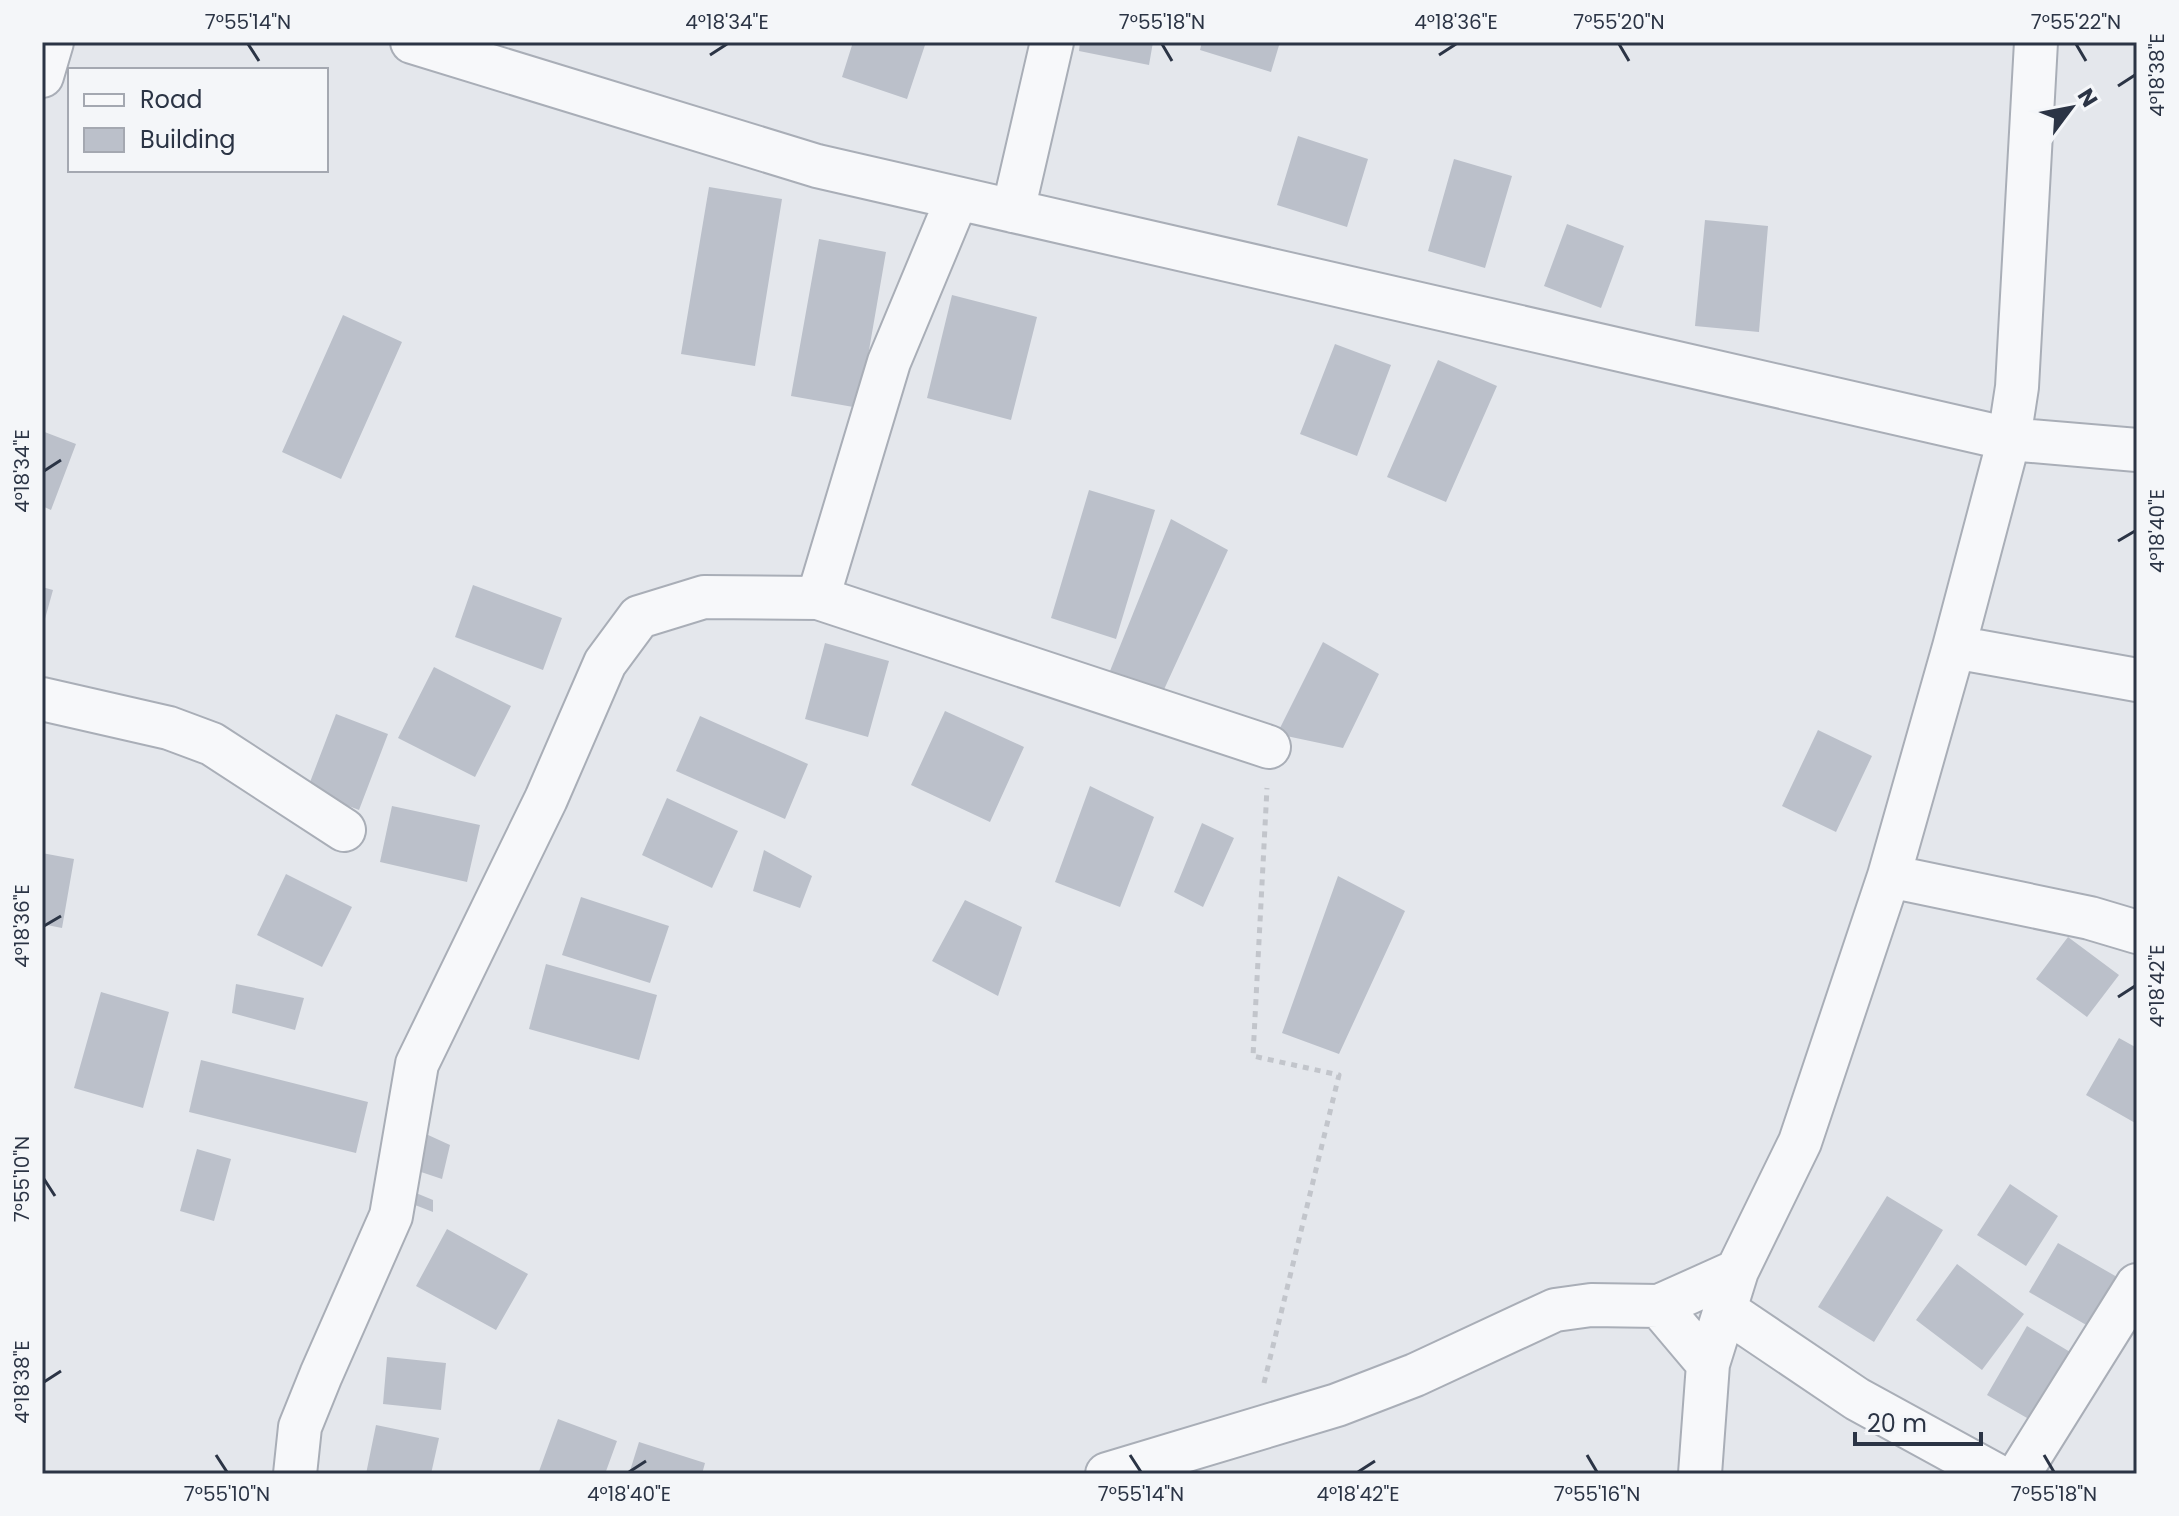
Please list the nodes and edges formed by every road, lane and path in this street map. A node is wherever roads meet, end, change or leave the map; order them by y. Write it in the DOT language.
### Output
graph roads {
  1 [pos="52,42"];
  2 [pos="412,42"];
  3 [pos="1052,42"];
  4 [pos="2036,42"];
  5 [pos="42,76"];
  6 [pos="957,199"];
  7 [pos="1013,211"];
  8 [pos="2009,439"];
  9 [pos="2137,450"];
  10 [pos="818,598"];
  11 [pos="1954,647"];
  12 [pos="2137,680"];
  13 [pos="42,699"];
  14 [pos="1269,747"];
  15 [pos="344,830"];
  16 [pos="1889,876"];
  17 [pos="2137,932"];
  18 [pos="1737,1271"];
  19 [pos="2137,1285"];
  20 [pos="1659,1306"];
  21 [pos="1725,1310"];
  22 [pos="1708,1364"];
  23 [pos="1252,1430"];
  24 [pos="295,1474"];
  25 [pos="1107,1474"];
  26 [pos="1700,1474"];
  27 [pos="1994,1474"];
  28 [pos="2019,1474"];
  1 -- 5 [label="street"];
  2 -- 6 [label="street"];
  3 -- 7 [label="street"];
  4 -- 8 [label="street"];
  6 -- 7 [label="street"];
  6 -- 10 [label="street"];
  7 -- 8 [label="street"];
  8 -- 9 [label="street"];
  8 -- 11 [label="street"];
  10 -- 14 [label="street"];
  10 -- 24 [label="street"];
  11 -- 12 [label="street"];
  11 -- 16 [label="street"];
  13 -- 15 [label="street"];
  14 -- 23 [label="path"];
  16 -- 17 [label="street"];
  16 -- 18 [label="street"];
  18 -- 20 [label="street"];
  18 -- 21 [label="street"];
  19 -- 28 [label="street"];
  20 -- 22 [label="street"];
  20 -- 23 [label="street"];
  21 -- 22 [label="street"];
  21 -- 27 [label="street"];
  22 -- 26 [label="street"];
  23 -- 25 [label="street"];
}
